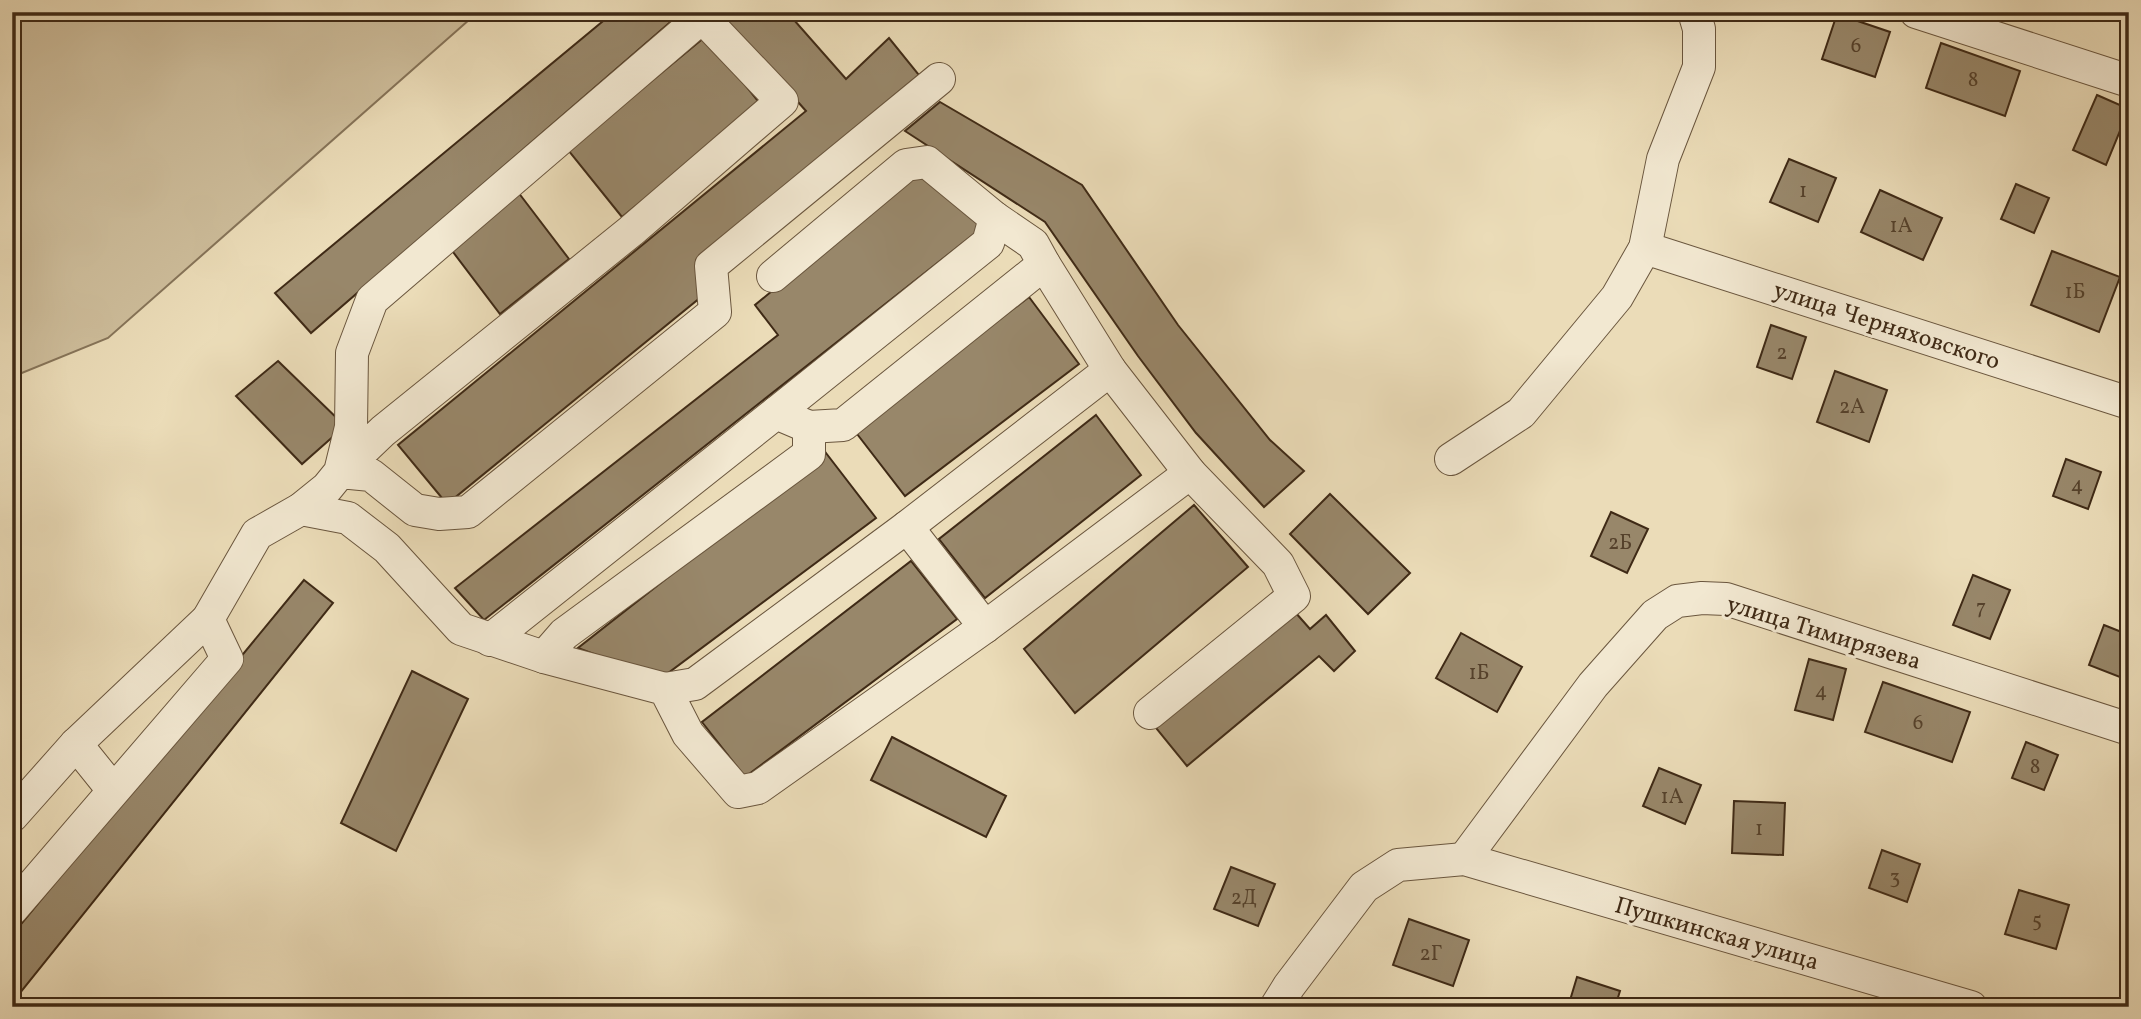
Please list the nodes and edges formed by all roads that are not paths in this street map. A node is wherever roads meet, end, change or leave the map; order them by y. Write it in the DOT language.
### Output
graph roads {
  1 [pos="1694,12"];
  2 [pos="1916,12"];
  3 [pos="939,79"];
  4 [pos="2129,81"];
  5 [pos="995,218"];
  6 [pos="1645,248"];
  7 [pos="1044,264"];
  8 [pos="773,276"];
  9 [pos="1110,370"];
  10 [pos="2129,403"];
  11 [pos="776,413"];
  12 [pos="809,427"];
  13 [pos="1451,459"];
  14 [pos="340,472"];
  15 [pos="1190,473"];
  16 [pos="302,509"];
  17 [pos="907,527"];
  18 [pos="208,619"];
  19 [pos="985,626"];
  20 [pos="490,640"];
  21 [pos="544,657"];
  22 [pos="665,689"];
  23 [pos="1150,713"];
  24 [pos="2129,729"];
  25 [pos="76,744"];
  26 [pos="113,790"];
  27 [pos="12,816"];
  28 [pos="1464,859"];
  29 [pos="12,909"];
  30 [pos="1276,1007"];
  31 [pos="1971,1007"];
  1 -- 6 [label="street"];
  2 -- 4 [label="street"];
  3 -- 14 [label="street"];
  5 -- 7 [label="street"];
  5 -- 8 [label="street"];
  5 -- 11 [label="street"];
  6 -- 10 [label="street, улица Черняховского"];
  6 -- 13 [label="street"];
  7 -- 9 [label="street"];
  7 -- 12 [label="street"];
  9 -- 15 [label="street"];
  9 -- 17 [label="street"];
  11 -- 12 [label="street"];
  11 -- 20 [label="street"];
  12 -- 21 [label="street"];
  14 -- 14 [label="street"];
  14 -- 16 [label="street"];
  15 -- 19 [label="street"];
  15 -- 23 [label="street"];
  16 -- 18 [label="street"];
  16 -- 20 [label="street"];
  17 -- 19 [label="street"];
  17 -- 22 [label="street"];
  18 -- 25 [label="street"];
  18 -- 26 [label="street"];
  19 -- 22 [label="street"];
  20 -- 21 [label="street"];
  21 -- 22 [label="street"];
  24 -- 28 [label="street, улица Тимирязева"];
  25 -- 26 [label="street"];
  25 -- 27 [label="street"];
  26 -- 29 [label="street"];
  28 -- 30 [label="street"];
  28 -- 31 [label="street, Пушкинская улица"];
}
